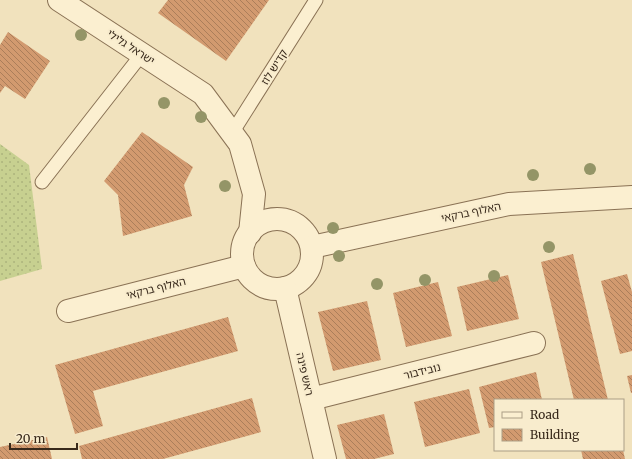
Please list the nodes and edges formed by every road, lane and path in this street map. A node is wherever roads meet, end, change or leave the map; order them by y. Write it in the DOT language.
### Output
graph roads {
  1 [pos="59,0"];
  2 [pos="316,0"];
  3 [pos="142,54"];
  4 [pos="232,133"];
  5 [pos="42,182"];
  6 [pos="254,194"];
  7 [pos="632,197"];
  8 [pos="288,221"];
  9 [pos="250,233"];
  10 [pos="312,247"];
  11 [pos="244,266"];
  12 [pos="285,288"];
  13 [pos="68,311"];
  14 [pos="534,342"];
  15 [pos="311,399"];
  16 [pos="325,459"];
  1 -- 3 [label="street, ישראל גלילי"];
  2 -- 4 [label="lane, קדיש לוז"];
  3 -- 4 [label="street, ישראל גלילי"];
  3 -- 5 [label="lane"];
  4 -- 6 [label="street"];
  6 -- 8 [label="street"];
  6 -- 9 [label="street"];
  7 -- 10 [label="street, האלוף ברקאי"];
  8 -- 9 [label="street"];
  8 -- 10 [label="street"];
  9 -- 11 [label="street"];
  10 -- 12 [label="street"];
  11 -- 12 [label="street"];
  11 -- 13 [label="street, האלוף ברקאי"];
  12 -- 15 [label="street, ראש פינה"];
  14 -- 15 [label="street, נובידבור"];
  15 -- 16 [label="street, ראש פינה"];
}
